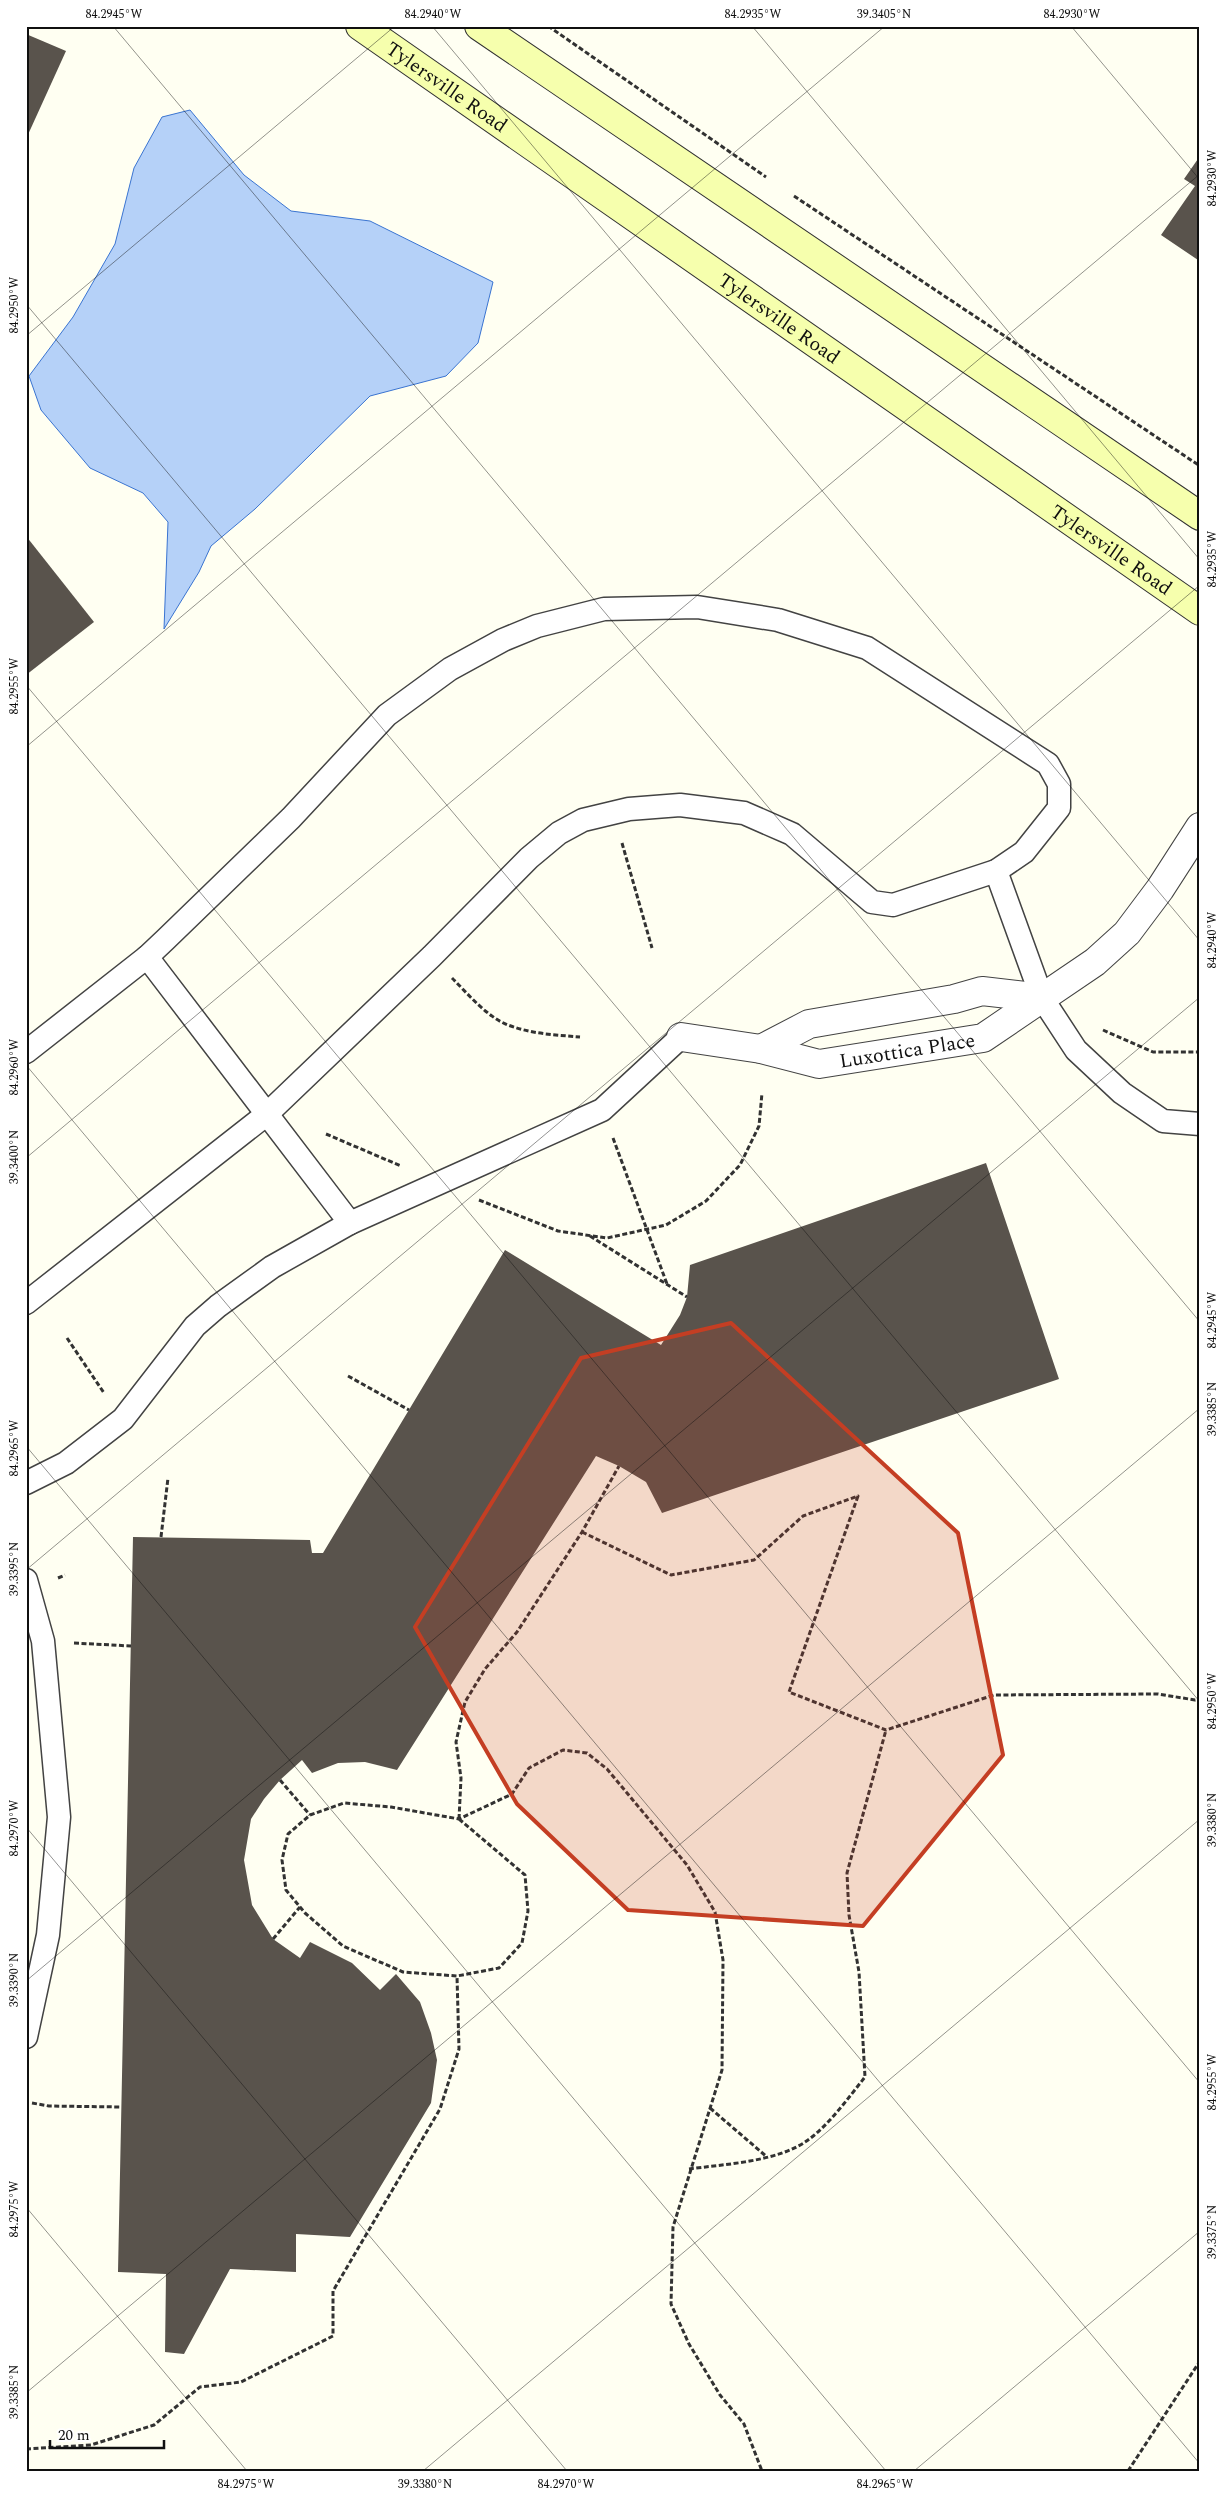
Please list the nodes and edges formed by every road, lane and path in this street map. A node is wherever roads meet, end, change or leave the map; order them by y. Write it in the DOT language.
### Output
graph roads {
  1 [pos="360,26"];
  2 [pos="479,26"];
  3 [pos="548,26"];
  4 [pos="774,182"];
  5 [pos="790,193"];
  6 [pos="1200,466"];
  7 [pos="1200,516"];
  8 [pos="1200,611"];
  9 [pos="1200,827"];
  10 [pos="621,839"];
  11 [pos="996,871"];
  12 [pos="652,948"];
  13 [pos="147,957"];
  14 [pos="450,976"];
  15 [pos="1042,998"];
  16 [pos="1100,1029"];
  17 [pos="580,1037"];
  18 [pos="681,1037"];
  19 [pos="762,1049"];
  20 [pos="26,1052"];
  21 [pos="1200,1052"];
  22 [pos="762,1094"];
  23 [pos="267,1114"];
  24 [pos="1200,1124"];
  25 [pos="610,1132"];
  26 [pos="326,1134"];
  27 [pos="403,1167"];
  28 [pos="472,1198"];
  29 [pos="350,1223"];
  30 [pos="647,1229"];
  31 [pos="588,1235"];
  32 [pos="667,1284"];
  33 [pos="687,1296"];
  34 [pos="26,1302"];
  35 [pos="67,1338"];
  36 [pos="348,1376"];
  37 [pos="106,1396"];
  38 [pos="409,1410"];
  39 [pos="619,1466"];
  40 [pos="168,1478"];
  41 [pos="26,1482"];
  42 [pos="582,1532"];
  43 [pos="161,1537"];
  44 [pos="26,1580"];
  45 [pos="71,1642"];
  46 [pos="131,1646"];
  47 [pos="1200,1699"];
  48 [pos="886,1730"];
  49 [pos="280,1780"];
  50 [pos="310,1815"];
  51 [pos="459,1819"];
  52 [pos="300,1906"];
  53 [pos="272,1939"];
  54 [pos="456,1976"];
  55 [pos="26,2037"];
  56 [pos="32,2103"];
  57 [pos="121,2107"];
  58 [pos="710,2108"];
  59 [pos="768,2158"];
  60 [pos="689,2168"];
  61 [pos="1200,2361"];
  62 [pos="26,2449"];
  63 [pos="762,2471"];
  64 [pos="1128,2471"];
  1 -- 8 [label="main road, Tylersville Road"];
  2 -- 7 [label="main road"];
  3 -- 4 [label="path"];
  5 -- 6 [label="path"];
  9 -- 15 [label="street, Luxottica Place"];
  10 -- 12 [label="path"];
  11 -- 13 [label="lane"];
  11 -- 15 [label="lane"];
  11 -- 23 [label="lane"];
  13 -- 20 [label="lane"];
  13 -- 23 [label="lane"];
  14 -- 17 [label="path"];
  15 -- 19 [label="street, Luxottica Place"];
  15 -- 19 [label="street, Luxottica Place"];
  15 -- 24 [label="lane"];
  16 -- 21 [label="path"];
  18 -- 19 [label="street, Luxottica Place"];
  18 -- 29 [label="lane"];
  22 -- 30 [label="path"];
  23 -- 29 [label="lane"];
  23 -- 34 [label="lane"];
  25 -- 30 [label="path"];
  26 -- 27 [label="path"];
  28 -- 31 [label="path"];
  29 -- 41 [label="lane"];
  30 -- 31 [label="path"];
  30 -- 32 [label="path"];
  31 -- 32 [label="path"];
  32 -- 33 [label="path"];
  35 -- 37 [label="path"];
  36 -- 38 [label="path"];
  39 -- 42 [label="path"];
  40 -- 43 [label="path"];
  42 -- 48 [label="path"];
  42 -- 51 [label="path"];
  44 -- 55 [label="lane"];
  45 -- 46 [label="path"];
  47 -- 48 [label="path"];
  48 -- 59 [label="path"];
  49 -- 50 [label="path"];
  50 -- 51 [label="path"];
  50 -- 52 [label="path"];
  51 -- 54 [label="path"];
  51 -- 58 [label="path"];
  52 -- 53 [label="path"];
  52 -- 54 [label="path"];
  54 -- 62 [label="path"];
  56 -- 57 [label="path"];
  58 -- 59 [label="path"];
  58 -- 60 [label="path"];
  59 -- 60 [label="path"];
  60 -- 63 [label="path"];
  61 -- 64 [label="path"];
}
